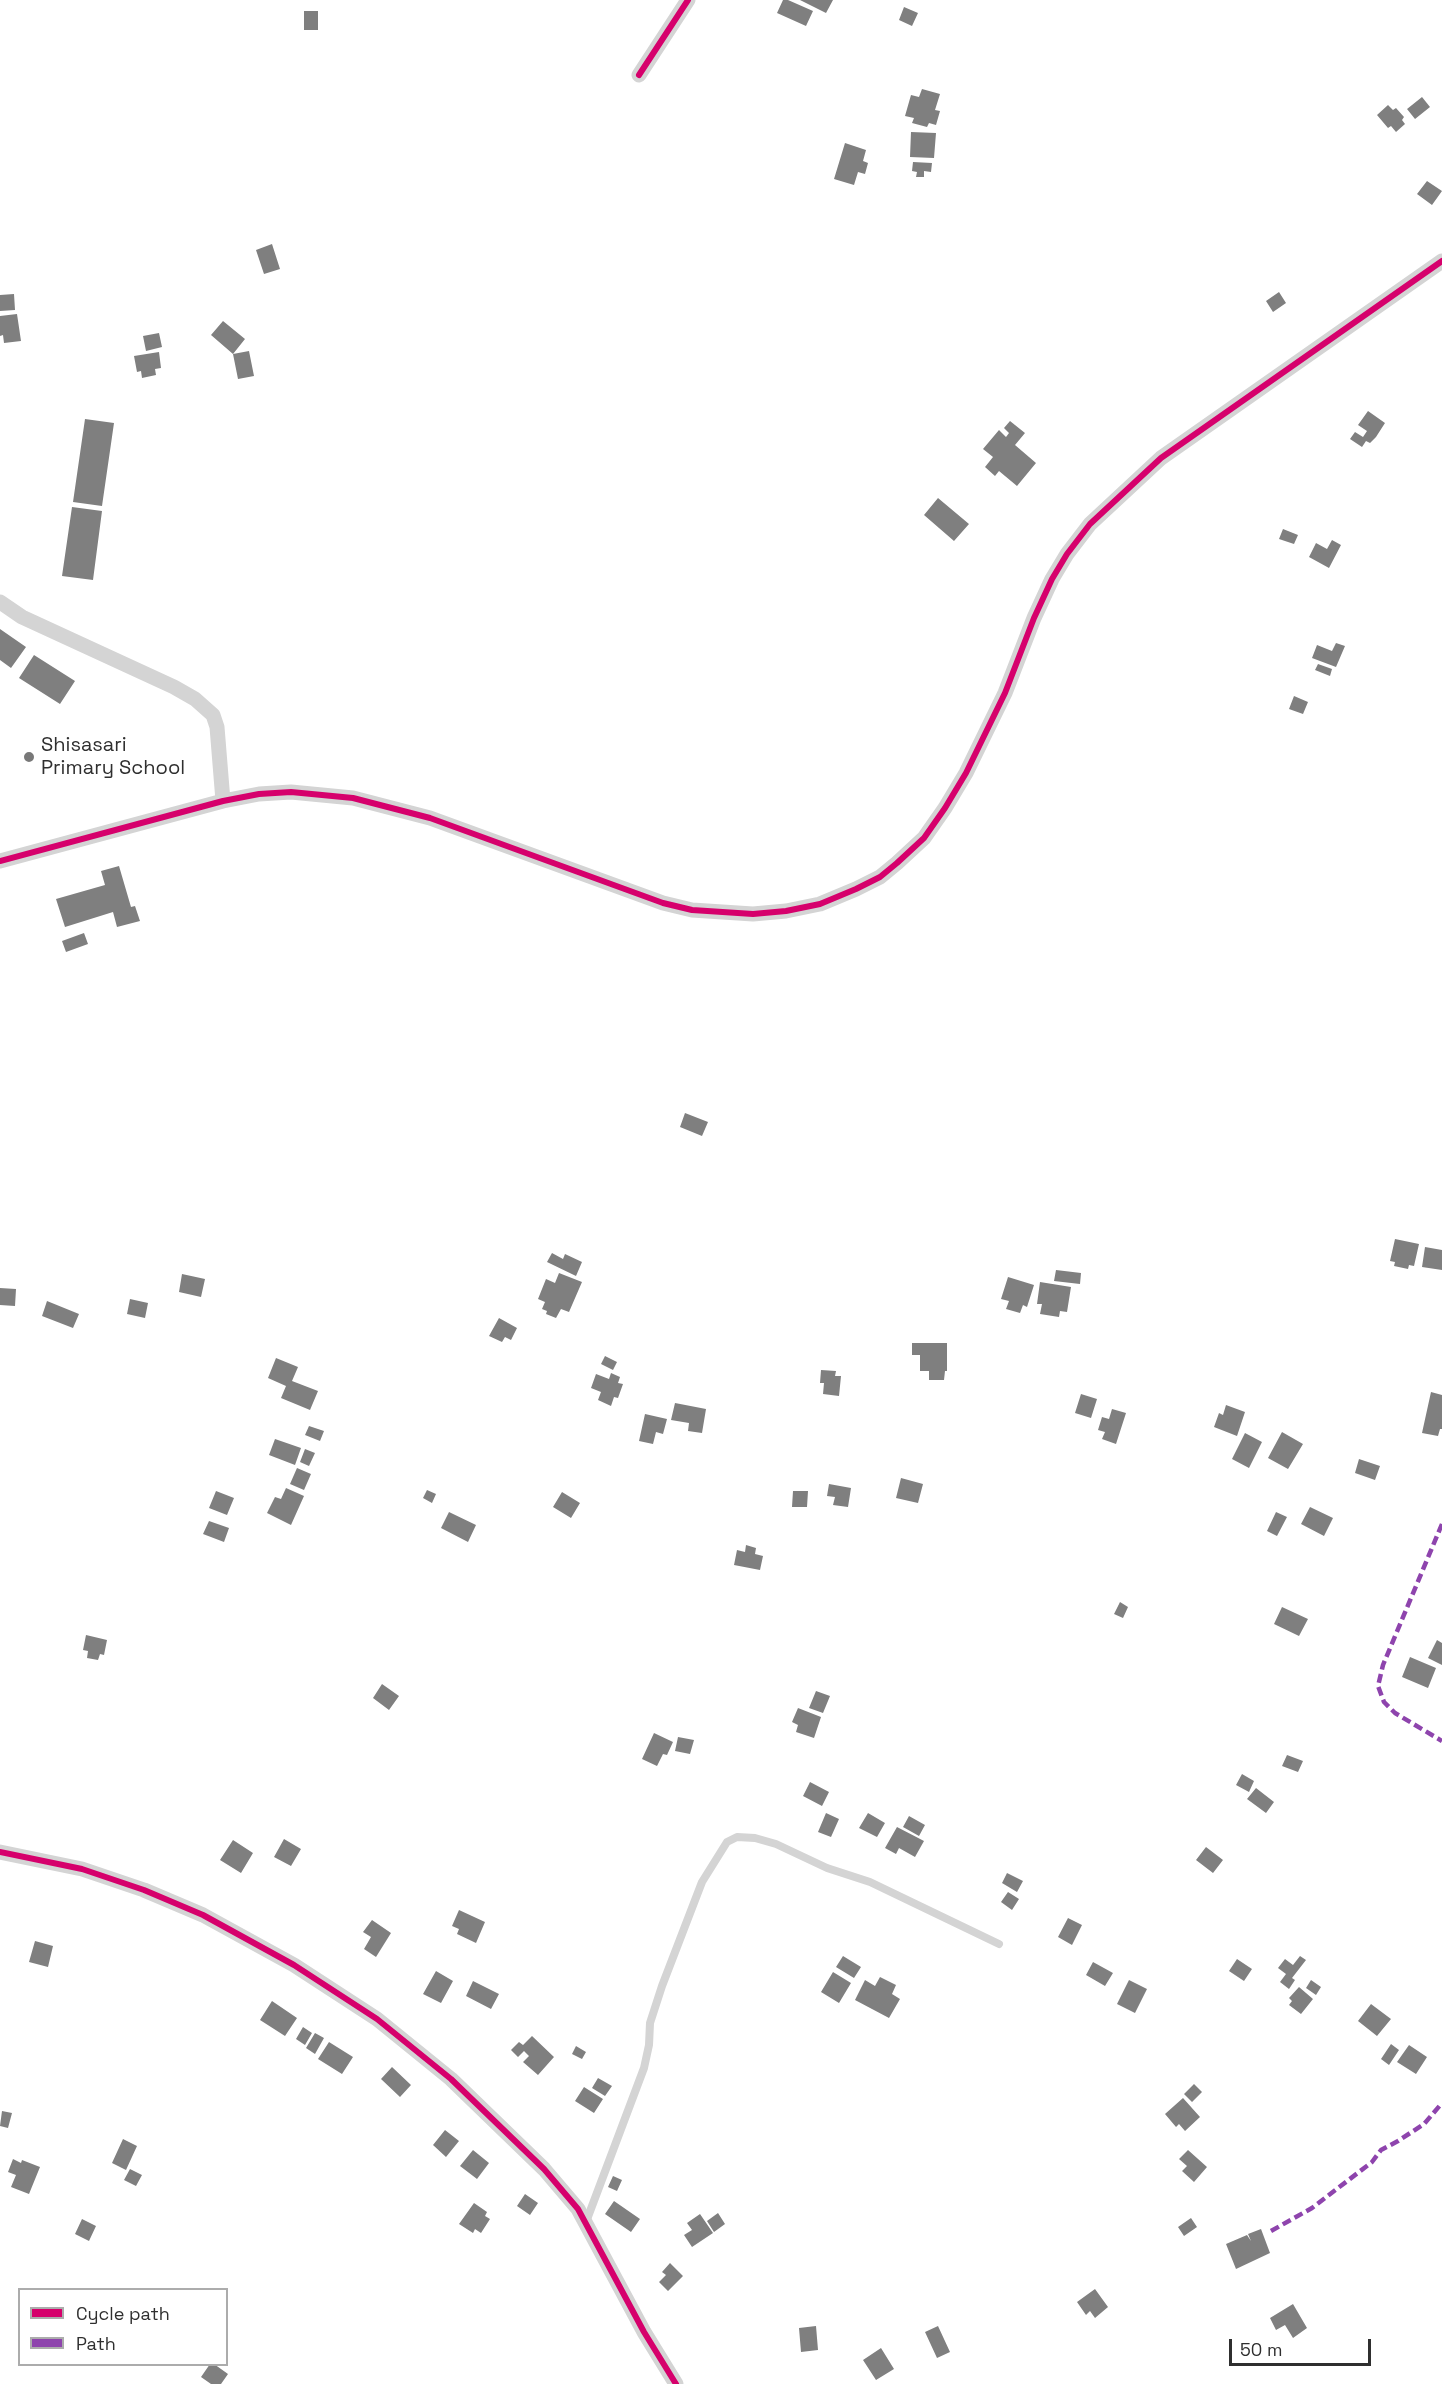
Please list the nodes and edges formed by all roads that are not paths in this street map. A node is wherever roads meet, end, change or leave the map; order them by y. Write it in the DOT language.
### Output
graph roads {
  1 [pos="688,0"];
  2 [pos="639,75"];
  3 [pos="1442,261"];
  4 [pos="0,602"];
  5 [pos="223,801"];
  6 [pos="0,861"];
  7 [pos="0,1852"];
  8 [pos="999,1944"];
  9 [pos="586,2222"];
  10 [pos="676,2384"];
  1 -- 2 [label="street"];
  3 -- 5 [label="street"];
  4 -- 5 [label="street"];
  5 -- 6 [label="street"];
  7 -- 9 [label="street"];
  8 -- 9 [label="lane"];
  9 -- 10 [label="street"];
}
